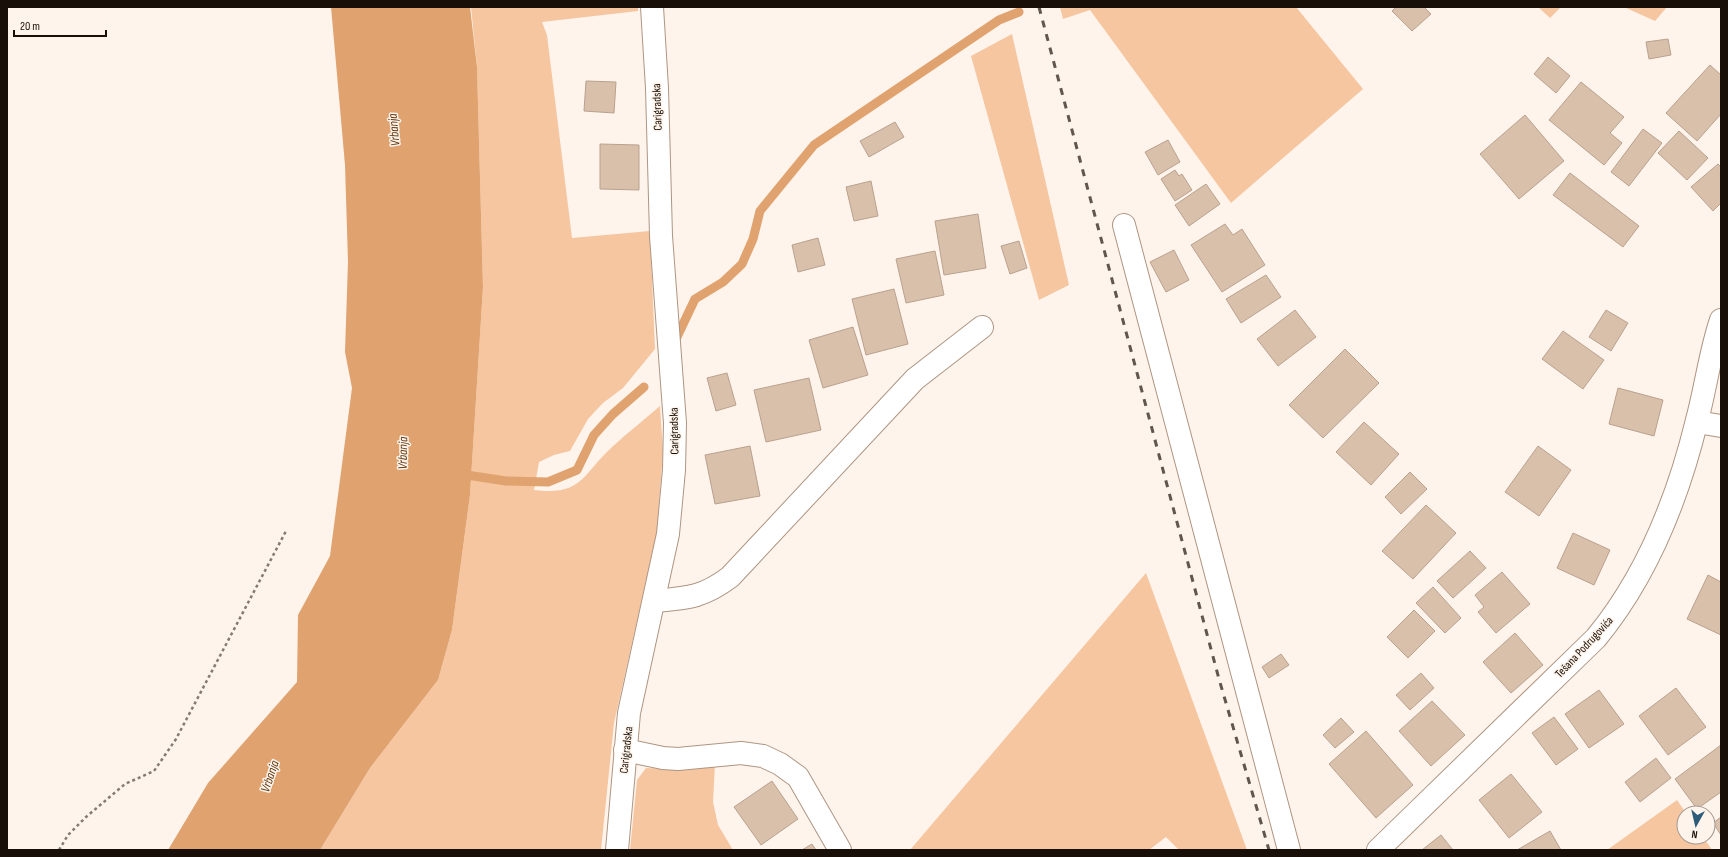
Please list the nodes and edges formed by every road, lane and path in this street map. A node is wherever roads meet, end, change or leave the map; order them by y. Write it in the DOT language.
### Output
graph roads {
  1 [pos="652,7"];
  2 [pos="1124,225"];
  3 [pos="1721,320"];
  4 [pos="982,327"];
  5 [pos="1697,422"];
  6 [pos="1721,426"];
  7 [pos="286,531"];
  8 [pos="654,601"];
  9 [pos="625,750"];
  10 [pos="59,850"];
  11 [pos="617,850"];
  12 [pos="840,850"];
  13 [pos="1289,850"];
  14 [pos="1378,850"];
  1 -- 8 [label="street, Carigradska"];
  2 -- 13 [label="street"];
  3 -- 5 [label="street, Tešana Podrugovića"];
  4 -- 8 [label="street"];
  5 -- 6 [label="street"];
  5 -- 14 [label="street, Tešana Podrugovića"];
  7 -- 10 [label="path"];
  8 -- 9 [label="street, Carigradska"];
  9 -- 11 [label="street, Carigradska"];
  9 -- 12 [label="street"];
}
